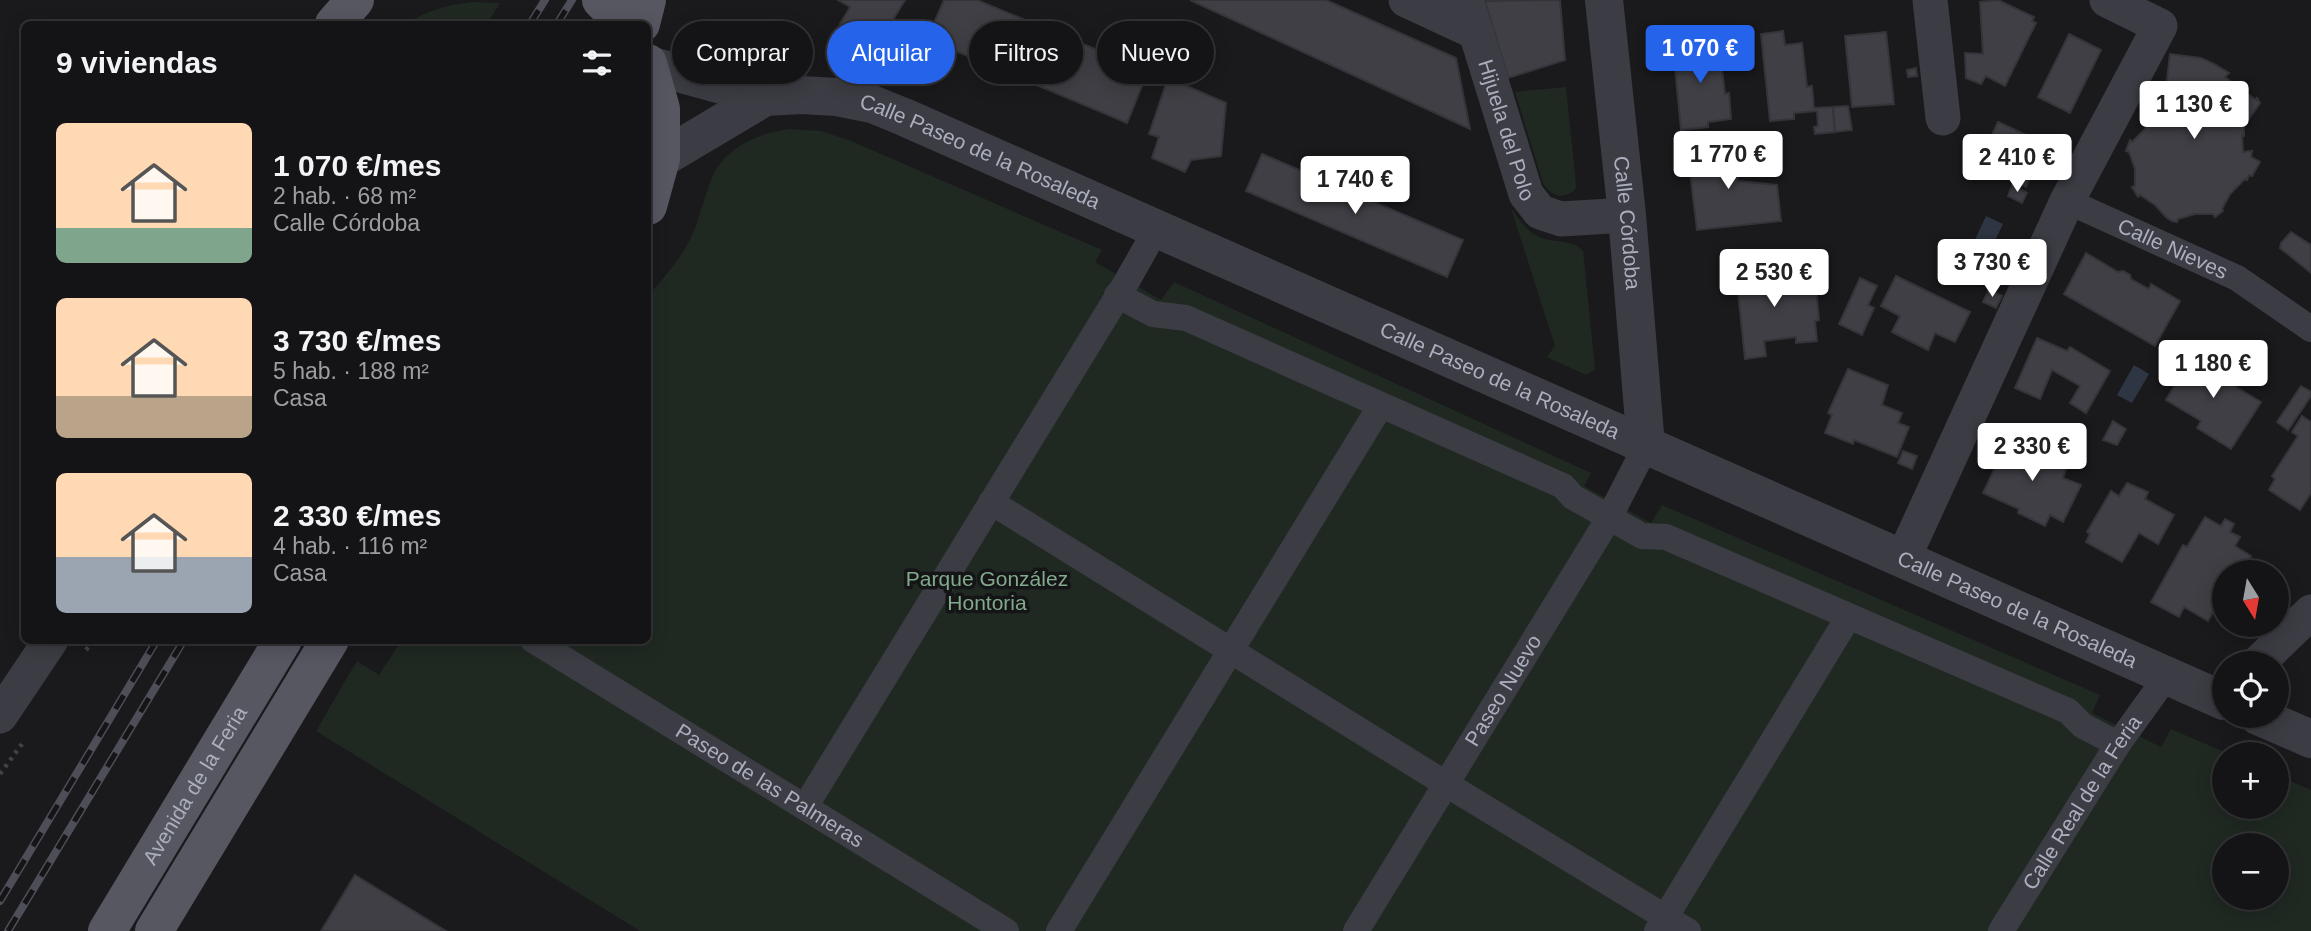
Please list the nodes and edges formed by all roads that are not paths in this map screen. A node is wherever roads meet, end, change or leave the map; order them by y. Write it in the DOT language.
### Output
graph roads {
  1 [pos="355,0"];
  2 [pos="601,0"];
  3 [pos="647,0"];
  4 [pos="1406,0"];
  5 [pos="1466,0"];
  6 [pos="1604,0"];
  7 [pos="1930,0"];
  8 [pos="2107,0"];
  9 [pos="337,21"];
  10 [pos="622,21"];
  11 [pos="642,21"];
  12 [pos="1476,33"];
  13 [pos="651,65"];
  14 [pos="651,74"];
  15 [pos="765,97"];
  16 [pos="1943,118"];
  17 [pos="661,159"];
  18 [pos="651,195"];
  19 [pos="2067,201"];
  20 [pos="1628,215"];
  21 [pos="1157,228"];
  22 [pos="1117,295"];
  23 [pos="2311,329"];
  24 [pos="1381,405"];
  25 [pos="1646,446"];
  26 [pos="991,502"];
  27 [pos="1609,518"];
  28 [pos="1903,559"];
  29 [pos="2311,612"];
  30 [pos="1849,616"];
  31 [pos="48,644"];
  32 [pos="281,644"];
  33 [pos="328,644"];
  34 [pos="540,644"];
  35 [pos="1230,651"];
  36 [pos="2270,651"];
  37 [pos="2167,676"];
  38 [pos="2212,694"];
  39 [pos="0,716"];
  40 [pos="2286,728"];
  41 [pos="2311,739"];
  42 [pos="2118,744"];
  43 [pos="1446,784"];
  44 [pos="805,807"];
  45 [pos="1661,924"];
  46 [pos="107,931"];
  47 [pos="154,931"];
  48 [pos="1006,931"];
  49 [pos="1059,931"];
  50 [pos="1356,931"];
  51 [pos="1688,931"];
  52 [pos="2001,931"];
  1 -- 9 [label="main road"];
  2 -- 10 [label="main road"];
  3 -- 11 [label="main road"];
  4 -- 12 [label="street"];
  5 -- 12 [label="street, Hijuela del Polo"];
  6 -- 20 [label="street, Calle Córdoba"];
  7 -- 16 [label="street"];
  8 -- 19 [label="street"];
  12 -- 20 [label="street, Hijuela del Polo"];
  13 -- 15 [label="street, Calle Paseo de la Rosaleda"];
  14 -- 17 [label="main road"];
  15 -- 17 [label="street, Calle Paseo de la Rosaleda"];
  15 -- 21 [label="street, Calle Paseo de la Rosaleda"];
  17 -- 18 [label="main road"];
  19 -- 23 [label="street, Calle Nieves"];
  19 -- 28 [label="street"];
  20 -- 25 [label="street, Calle Córdoba"];
  21 -- 22 [label="street"];
  21 -- 25 [label="street, Calle Paseo de la Rosaleda"];
  22 -- 24 [label="street"];
  22 -- 26 [label="street"];
  24 -- 27 [label="street"];
  24 -- 35 [label="street"];
  25 -- 27 [label="street, Paseo Nuevo"];
  25 -- 28 [label="street, Calle Paseo de la Rosaleda"];
  26 -- 35 [label="street"];
  26 -- 44 [label="street"];
  27 -- 30 [label="street"];
  27 -- 43 [label="street, Paseo Nuevo"];
  28 -- 37 [label="street, Calle Paseo de la Rosaleda"];
  29 -- 36 [label="street"];
  30 -- 42 [label="street"];
  30 -- 45 [label="street"];
  31 -- 39 [label="street"];
  32 -- 46 [label="main road, Avenida de la Feria"];
  33 -- 47 [label="main road, Avenida de la Feria"];
  34 -- 44 [label="street, Paseo de las Palmeras"];
  35 -- 43 [label="street"];
  35 -- 49 [label="street"];
  37 -- 38 [label="street, Calle Paseo de la Rosaleda"];
  37 -- 42 [label="street, Calle Real de la Feria"];
  40 -- 41 [label="street"];
  42 -- 52 [label="street, Calle Real de la Feria"];
  43 -- 45 [label="street"];
  43 -- 50 [label="street, Paseo Nuevo"];
  44 -- 48 [label="street, Paseo de las Palmeras"];
  45 -- 51 [label="street"];
}
